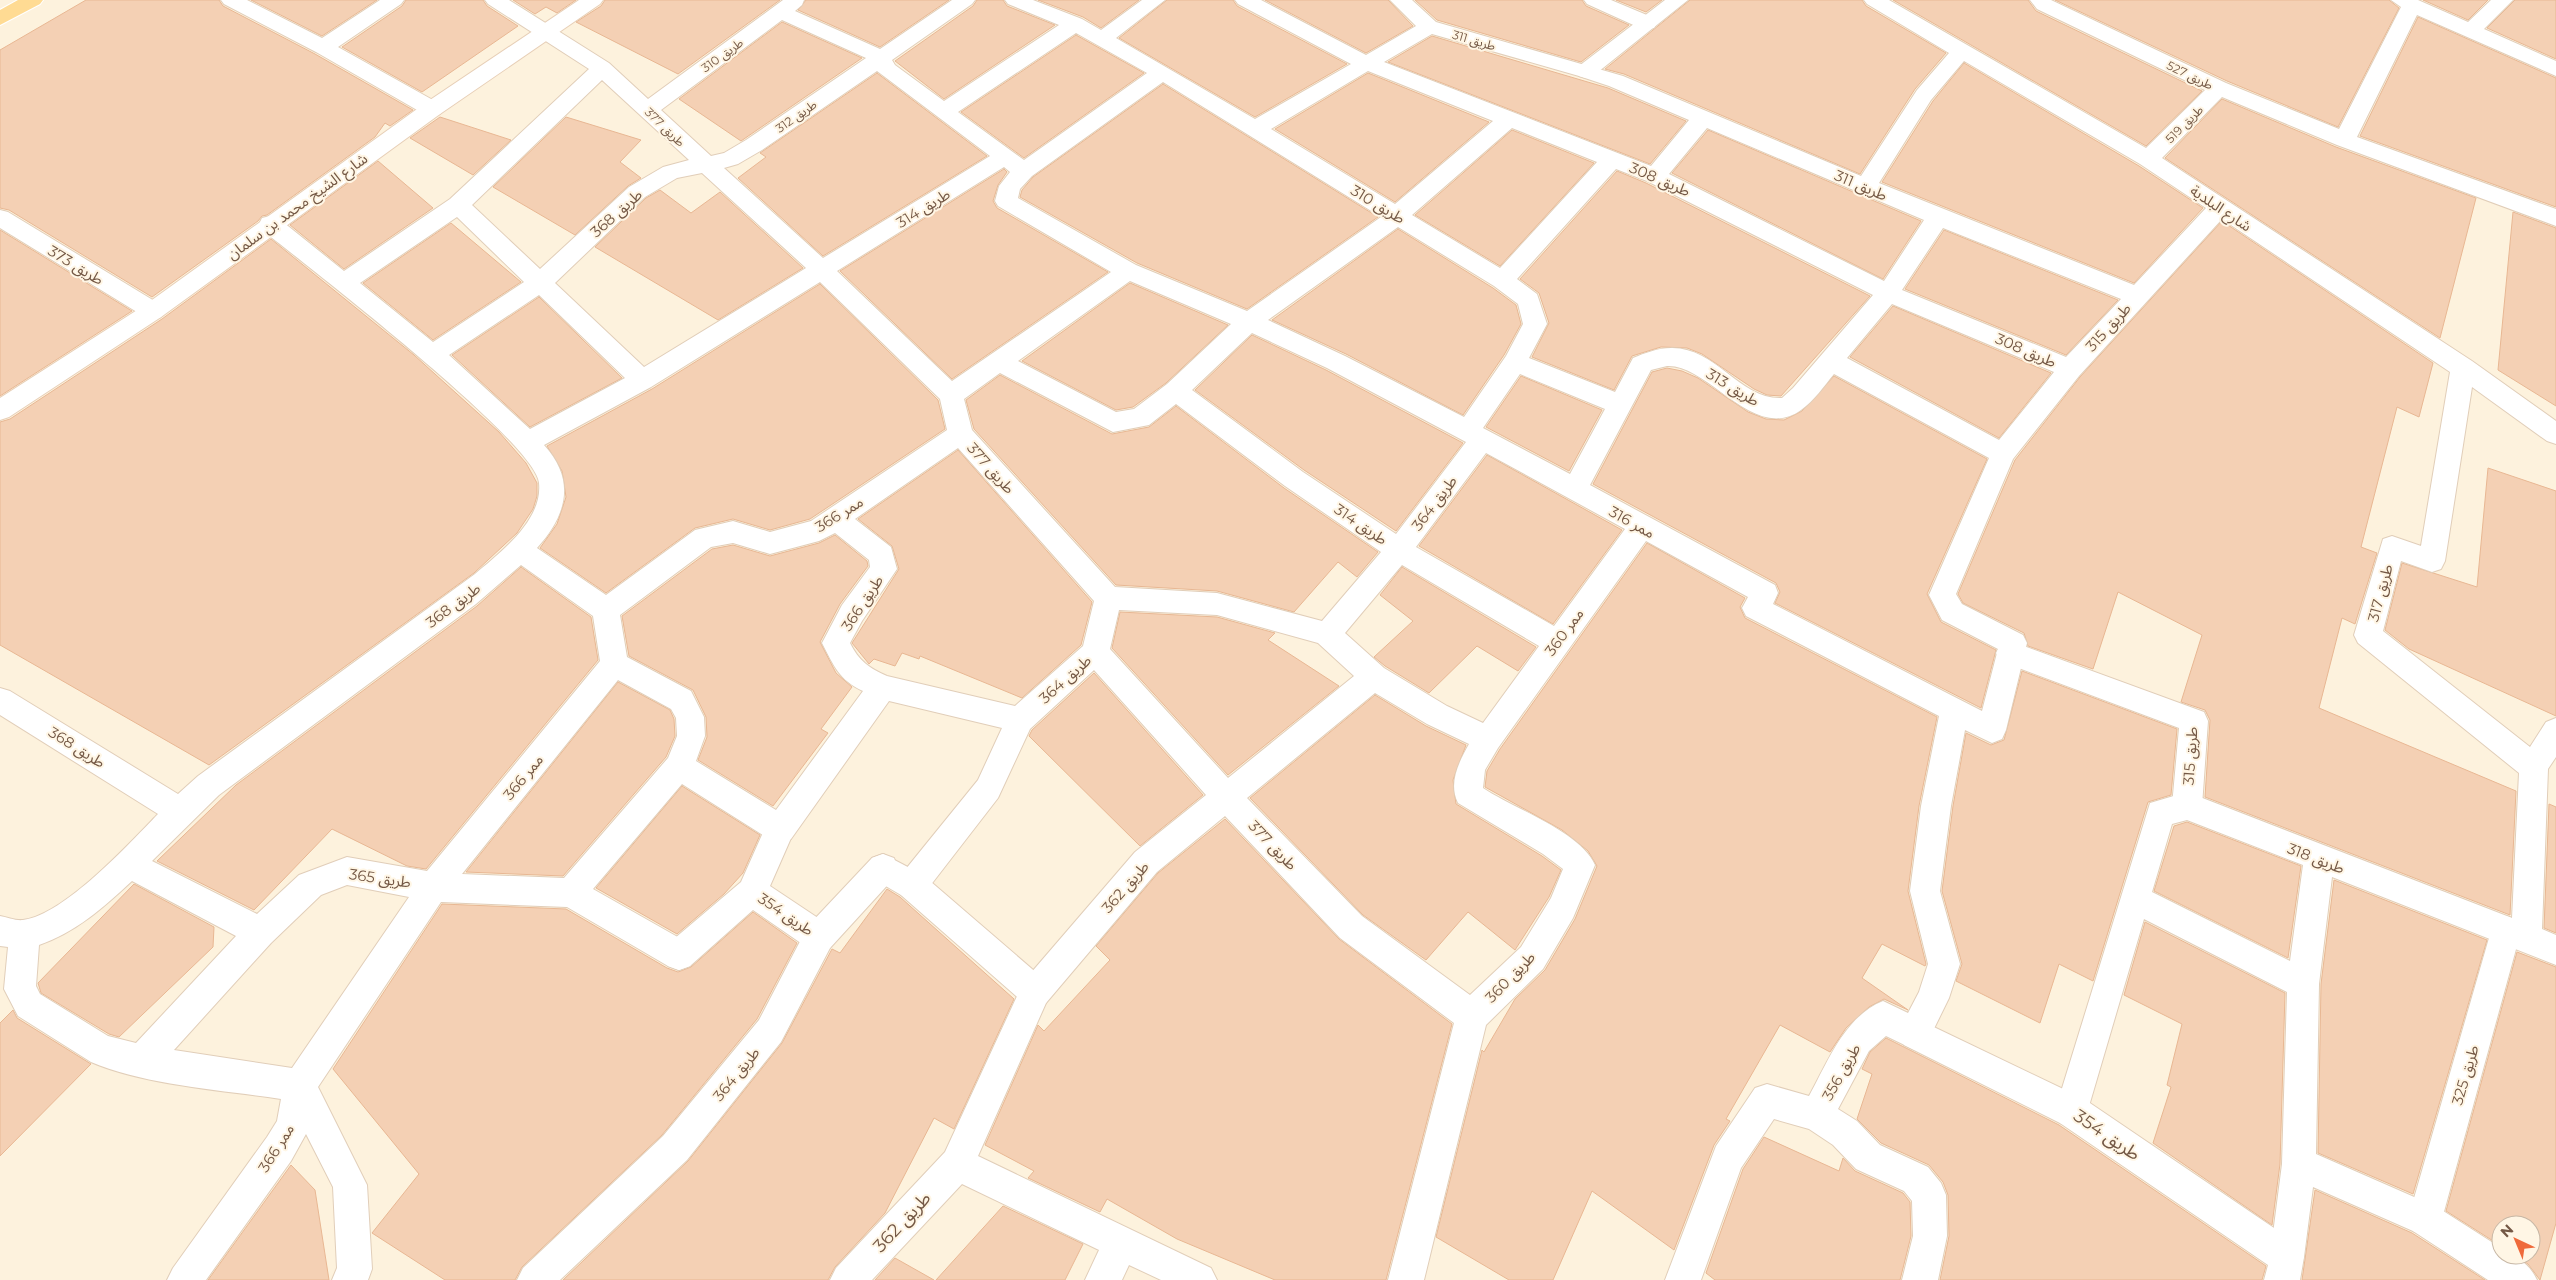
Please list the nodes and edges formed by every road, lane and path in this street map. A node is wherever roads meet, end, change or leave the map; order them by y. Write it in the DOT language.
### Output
graph roads {
  1 [pos="33,0"];
  2 [pos="231,0"];
  3 [pos="394,0"];
  4 [pos="495,0"];
  5 [pos="593,0"];
  6 [pos="965,0"];
  7 [pos="1156,0"];
  8 [pos="1245,0"];
  9 [pos="1400,0"];
  10 [pos="1594,0"];
  11 [pos="1678,0"];
  12 [pos="1874,0"];
  13 [pos="2040,0"];
  14 [pos="2504,0"];
  15 [pos="1031,2"];
  16 [pos="2407,2"];
  17 [pos="788,6"];
  18 [pos="0,19"];
  19 [pos="1646,23"];
  20 [pos="1075,24"];
  21 [pos="1429,27"];
  22 [pos="2471,30"];
  23 [pos="547,31"];
  24 [pos="1102,39"];
  25 [pos="323,47"];
  26 [pos="1963,50"];
  27 [pos="881,57"];
  28 [pos="1366,63"];
  29 [pos="602,68"];
  30 [pos="2556,69"];
  31 [pos="1586,71"];
  32 [pos="1162,72"];
  33 [pos="2219,88"];
  34 [pos="432,109"];
  35 [pos="648,110"];
  36 [pos="943,112"];
  37 [pos="1703,118"];
  38 [pos="1509,119"];
  39 [pos="1254,129"];
  40 [pos="2345,140"];
  41 [pos="1005,157"];
  42 [pos="1612,159"];
  43 [pos="2148,159"];
  44 [pos="706,165"];
  45 [pos="1024,171"];
  46 [pos="1654,176"];
  47 [pos="1865,187"];
  48 [pos="458,205"];
  49 [pos="2220,207"];
  50 [pos="1397,215"];
  51 [pos="1938,217"];
  52 [pos="0,218"];
  53 [pos="2556,218"];
  54 [pos="270,224"];
  55 [pos="822,270"];
  56 [pos="1128,271"];
  57 [pos="1502,280"];
  58 [pos="343,283"];
  59 [pos="540,283"];
  60 [pos="1888,292"];
  61 [pos="2136,296"];
  62 [pos="153,311"];
  63 [pos="1248,322"];
  64 [pos="433,354"];
  65 [pos="1831,361"];
  66 [pos="999,362"];
  67 [pos="1515,362"];
  68 [pos="2463,368"];
  69 [pos="2070,369"];
  70 [pos="642,380"];
  71 [pos="1176,391"];
  72 [pos="951,395"];
  73 [pos="1619,404"];
  74 [pos="0,410"];
  75 [pos="960,434"];
  76 [pos="2556,434"];
  77 [pos="1474,435"];
  78 [pos="528,442"];
  79 [pos="2003,454"];
  80 [pos="1574,490"];
  81 [pos="836,518"];
  82 [pos="1641,527"];
  83 [pos="518,549"];
  84 [pos="1399,550"];
  85 [pos="1108,598"];
  86 [pos="606,610"];
  87 [pos="1326,634"];
  88 [pos="1557,642"];
  89 [pos="1095,652"];
  90 [pos="2010,653"];
  91 [pos="614,664"];
  92 [pos="1374,677"];
  93 [pos="883,687"];
  94 [pos="0,700"];
  95 [pos="1954,710"];
  96 [pos="1020,720"];
  97 [pos="2556,731"];
  98 [pos="1488,739"];
  99 [pos="679,766"];
  100 [pos="2534,767"];
  101 [pos="1227,797"];
  102 [pos="2187,806"];
  103 [pos="180,811"];
  104 [pos="780,830"];
  105 [pos="2319,859"];
  106 [pos="130,865"];
  107 [pos="912,886"];
  108 [pos="433,887"];
  109 [pos="752,892"];
  110 [pos="571,893"];
  111 [pos="2135,899"];
  112 [pos="260,932"];
  113 [pos="12,933"];
  114 [pos="2516,935"];
  115 [pos="819,936"];
  116 [pos="2556,950"];
  117 [pos="2303,984"];
  118 [pos="1035,992"];
  119 [pos="1472,1016"];
  120 [pos="1914,1034"];
  121 [pos="142,1061"];
  122 [pos="300,1086"];
  123 [pos="2072,1111"];
  124 [pos="1817,1115"];
  125 [pos="957,1164"];
  126 [pos="2299,1164"];
  127 [pos="2424,1219"];
  128 [pos="1121,1244"];
  129 [pos="2285,1268"];
  130 [pos="359,1276"];
  131 [pos="185,1280"];
  132 [pos="535,1280"];
  133 [pos="848,1280"];
  134 [pos="1103,1280"];
  135 [pos="1199,1280"];
  136 [pos="1406,1280"];
  137 [pos="1682,1280"];
  138 [pos="1920,1280"];
  139 [pos="2519,1280"];
  1 -- 18 [label="main road"];
  2 -- 25 [label="street"];
  3 -- 25 [label="street"];
  4 -- 23 [label="street, طريق 377"];
  5 -- 23 [label="street, شارع الشيخ محمد بن سلمان"];
  6 -- 27 [label="street, طريق 312"];
  7 -- 24 [label="street"];
  8 -- 28 [label="street, طريق 308"];
  9 -- 21 [label="street, طريق 311"];
  10 -- 19 [label="street"];
  11 -- 19 [label="street"];
  12 -- 26 [label="street, شارع البلدية"];
  13 -- 33 [label="street, طريق 527"];
  14 -- 22 [label="street"];
  15 -- 20 [label="street, طريق 310"];
  16 -- 22 [label="street"];
  16 -- 40 [label="street"];
  17 -- 27 [label="street"];
  17 -- 35 [label="street, طريق 310"];
  19 -- 31 [label="street"];
  20 -- 24 [label="street, طريق 310"];
  20 -- 36 [label="street"];
  21 -- 28 [label="street"];
  21 -- 31 [label="street, طريق 311"];
  22 -- 30 [label="street"];
  23 -- 29 [label="street, طريق 377"];
  23 -- 34 [label="street, شارع الشيخ محمد بن سلمان"];
  24 -- 32 [label="street, طريق 310"];
  25 -- 34 [label="street"];
  26 -- 43 [label="street, شارع البلدية"];
  26 -- 47 [label="street"];
  27 -- 36 [label="street"];
  27 -- 44 [label="street, طريق 312"];
  28 -- 38 [label="street, طريق 308"];
  28 -- 39 [label="street"];
  29 -- 35 [label="street, طريق 377"];
  29 -- 48 [label="street"];
  31 -- 37 [label="street, طريق 311"];
  32 -- 39 [label="street, طريق 310"];
  32 -- 45 [label="street"];
  33 -- 40 [label="street, طريق 527"];
  33 -- 43 [label="street, طريق 519"];
  34 -- 54 [label="street, شارع الشيخ محمد بن سلمان"];
  35 -- 44 [label="street, طريق 377"];
  36 -- 41 [label="street"];
  37 -- 46 [label="street"];
  37 -- 47 [label="street, طريق 311"];
  38 -- 42 [label="street, طريق 308"];
  38 -- 50 [label="street"];
  39 -- 50 [label="street, طريق 310"];
  40 -- 53 [label="street, طريق 527"];
  41 -- 45 [label="street"];
  41 -- 55 [label="street, طريق 314"];
  42 -- 46 [label="street, طريق 308"];
  42 -- 57 [label="street"];
  43 -- 49 [label="street, شارع البلدية"];
  44 -- 55 [label="street, طريق 377"];
  44 -- 59 [label="street, طريق 368"];
  45 -- 56 [label="street"];
  46 -- 60 [label="street, طريق 308"];
  47 -- 51 [label="street, طريق 311"];
  48 -- 58 [label="street"];
  48 -- 59 [label="street"];
  49 -- 61 [label="street, طريق 315"];
  49 -- 68 [label="street, شارع البلدية"];
  50 -- 57 [label="street, طريق 310"];
  50 -- 63 [label="street"];
  51 -- 60 [label="street, طريق 313"];
  51 -- 61 [label="street, طريق 311"];
  52 -- 62 [label="street, طريق 373"];
  54 -- 58 [label="street, طريق 368"];
  54 -- 62 [label="street, شارع الشيخ محمد بن سلمان"];
  55 -- 70 [label="street"];
  55 -- 72 [label="street, طريق 377"];
  56 -- 63 [label="street"];
  56 -- 66 [label="street"];
  57 -- 67 [label="street, طريق 310"];
  58 -- 64 [label="street, طريق 368"];
  59 -- 64 [label="street, طريق 368"];
  59 -- 70 [label="street"];
  60 -- 65 [label="street, طريق 313"];
  60 -- 69 [label="street, طريق 308"];
  61 -- 69 [label="street, طريق 315"];
  62 -- 74 [label="street, شارع الشيخ محمد بن سلمان"];
  63 -- 71 [label="street"];
  63 -- 77 [label="street, ممر 316"];
  64 -- 78 [label="street, طريق 368"];
  65 -- 73 [label="street, طريق 313"];
  65 -- 79 [label="street"];
  66 -- 71 [label="street"];
  66 -- 72 [label="street"];
  67 -- 73 [label="street"];
  67 -- 77 [label="street, طريق 310"];
  68 -- 76 [label="street, شارع البلدية"];
  68 -- 100 [label="street, طريق 317"];
  69 -- 79 [label="street, طريق 315"];
  70 -- 78 [label="street"];
  71 -- 84 [label="street, طريق 314"];
  72 -- 75 [label="street, طريق 377"];
  73 -- 80 [label="street, طريق 313"];
  75 -- 81 [label="street, ممر 366"];
  75 -- 85 [label="street, طريق 377"];
  77 -- 80 [label="street, ممر 316"];
  77 -- 84 [label="street, طريق 364"];
  78 -- 83 [label="street, طريق 368"];
  79 -- 90 [label="street, طريق 315"];
  80 -- 82 [label="street, ممر 316"];
  81 -- 86 [label="street, ممر 366"];
  81 -- 93 [label="street, طريق 366"];
  82 -- 88 [label="street, ممر 360"];
  82 -- 95 [label="street, ممر 316"];
  83 -- 86 [label="street"];
  83 -- 103 [label="street, طريق 368"];
  84 -- 87 [label="street, طريق 364"];
  84 -- 88 [label="street, طريق 314"];
  85 -- 87 [label="street"];
  85 -- 89 [label="street, طريق 364"];
  86 -- 91 [label="street"];
  87 -- 92 [label="street"];
  88 -- 98 [label="street, ممر 360"];
  89 -- 96 [label="street, طريق 364"];
  89 -- 101 [label="street, طريق 377"];
  90 -- 95 [label="street, ممر 316"];
  90 -- 102 [label="street, طريق 315"];
  91 -- 99 [label="street"];
  91 -- 108 [label="street, ممر 366"];
  92 -- 98 [label="street"];
  92 -- 101 [label="street, طريق 362"];
  93 -- 96 [label="street, طريق 366"];
  93 -- 104 [label="street"];
  94 -- 103 [label="street, طريق 368"];
  95 -- 120 [label="street"];
  96 -- 107 [label="street, طريق 364"];
  97 -- 100 [label="street"];
  98 -- 119 [label="street, طريق 360"];
  99 -- 104 [label="street"];
  99 -- 110 [label="street"];
  100 -- 114 [label="street"];
  101 -- 118 [label="street, طريق 362"];
  101 -- 119 [label="street, طريق 377"];
  102 -- 105 [label="street, طريق 318"];
  102 -- 111 [label="street"];
  103 -- 106 [label="street, طريق 368"];
  104 -- 109 [label="street"];
  105 -- 114 [label="street, طريق 318"];
  105 -- 117 [label="street, طريق 354"];
  106 -- 112 [label="street"];
  106 -- 113 [label="street, طريق 368"];
  107 -- 115 [label="street, طريق 364"];
  107 -- 118 [label="street, طريق 364"];
  108 -- 110 [label="street, طريق 365"];
  108 -- 112 [label="street, طريق 365"];
  108 -- 122 [label="street, ممر 366"];
  109 -- 110 [label="street, طريق 365"];
  109 -- 115 [label="street, طريق 354"];
  111 -- 117 [label="street"];
  111 -- 123 [label="street"];
  112 -- 121 [label="street, طريق 365"];
  113 -- 121 [label="street"];
  114 -- 116 [label="street, طريق 318"];
  114 -- 127 [label="street, طريق 325"];
  115 -- 132 [label="street, طريق 364"];
  117 -- 126 [label="street, طريق 354"];
  118 -- 125 [label="street, طريق 362"];
  119 -- 136 [label="street"];
  120 -- 123 [label="street, طريق 354"];
  120 -- 124 [label="street, طريق 356"];
  121 -- 122 [label="street"];
  122 -- 130 [label="street"];
  122 -- 131 [label="street, ممر 366"];
  123 -- 129 [label="street, طريق 354"];
  124 -- 137 [label="street"];
  124 -- 138 [label="street, طريق 356"];
  125 -- 128 [label="street"];
  125 -- 133 [label="street, طريق 362"];
  126 -- 127 [label="street"];
  126 -- 129 [label="street, طريق 354"];
  127 -- 139 [label="street"];
  128 -- 134 [label="street"];
  128 -- 135 [label="street"];
}
